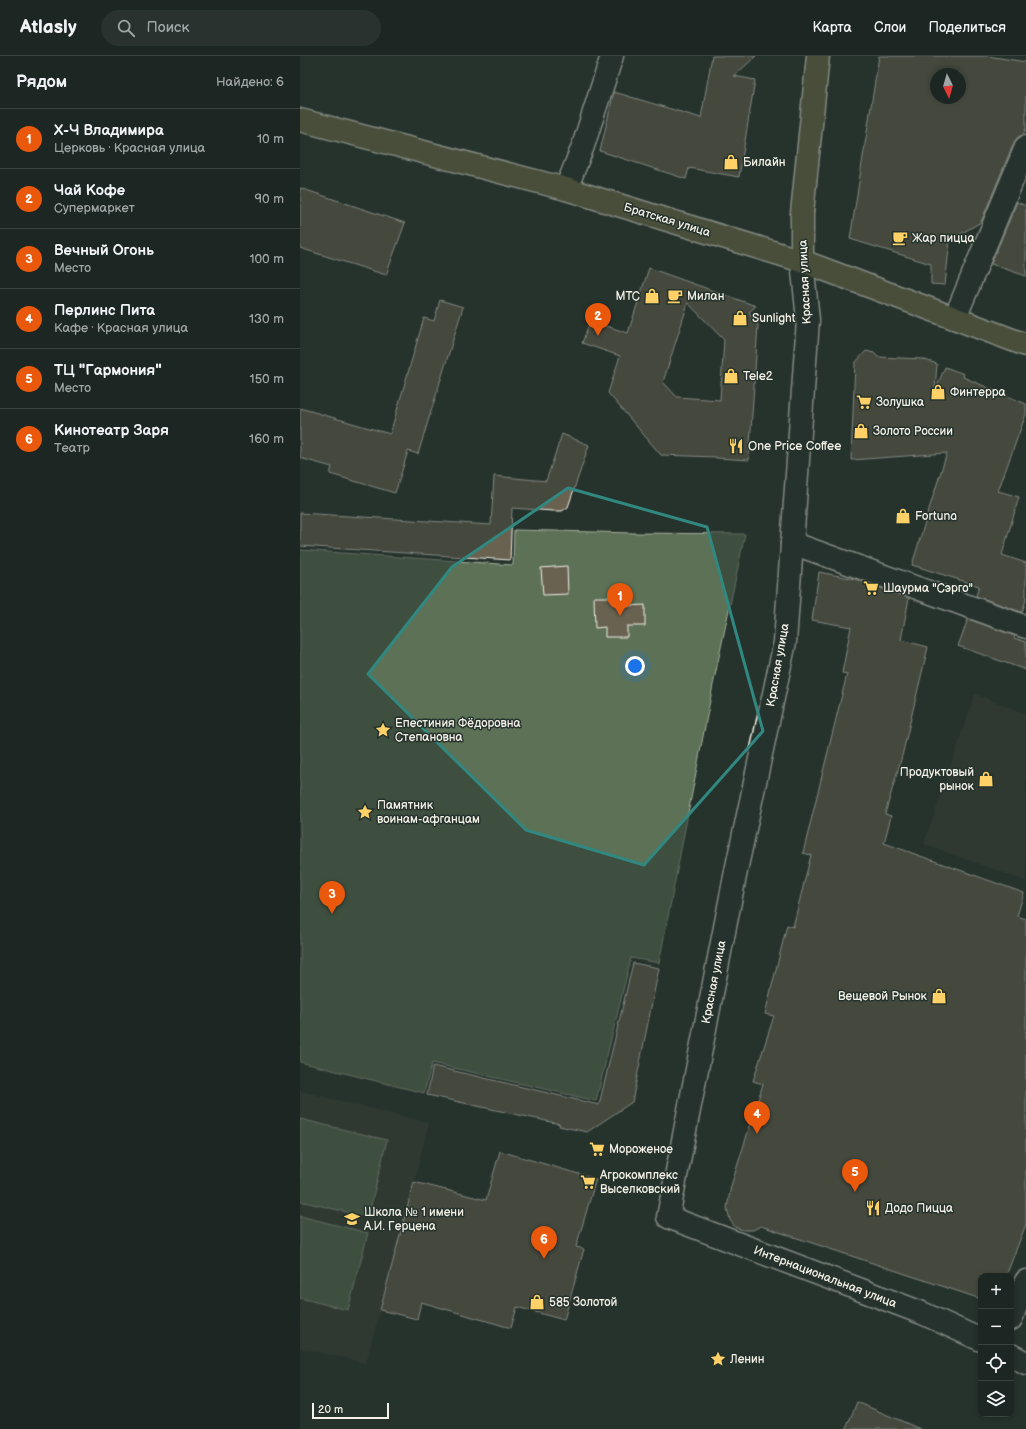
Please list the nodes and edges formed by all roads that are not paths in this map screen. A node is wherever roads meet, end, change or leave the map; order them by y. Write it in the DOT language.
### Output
graph roads {
  1 [pos="612,56"];
  2 [pos="818,56"];
  3 [pos="300,120"];
  4 [pos="1026,148"];
  5 [pos="566,189"];
  6 [pos="802,261"];
  7 [pos="955,318"];
  8 [pos="1026,345"];
  9 [pos="792,543"];
  10 [pos="1026,627"];
  11 [pos="668,1217"];
  12 [pos="1026,1281"];
  13 [pos="1014,1311"];
  14 [pos="978,1339"];
  15 [pos="1014,1357"];
  16 [pos="1026,1363"];
  1 -- 5 [label="street"];
  2 -- 6 [label="main road, Красная улица"];
  3 -- 5 [label="main road, Братская улица"];
  4 -- 7 [label="street"];
  5 -- 6 [label="main road, Братская улица"];
  6 -- 7 [label="main road, Братская улица"];
  6 -- 9 [label="street, Красная улица"];
  7 -- 8 [label="main road, Братская улица"];
  9 -- 10 [label="street"];
  9 -- 11 [label="street, Красная улица"];
  11 -- 14 [label="street, Интернациональная улица"];
  12 -- 13 [label="street"];
  15 -- 16 [label="street"];
}
